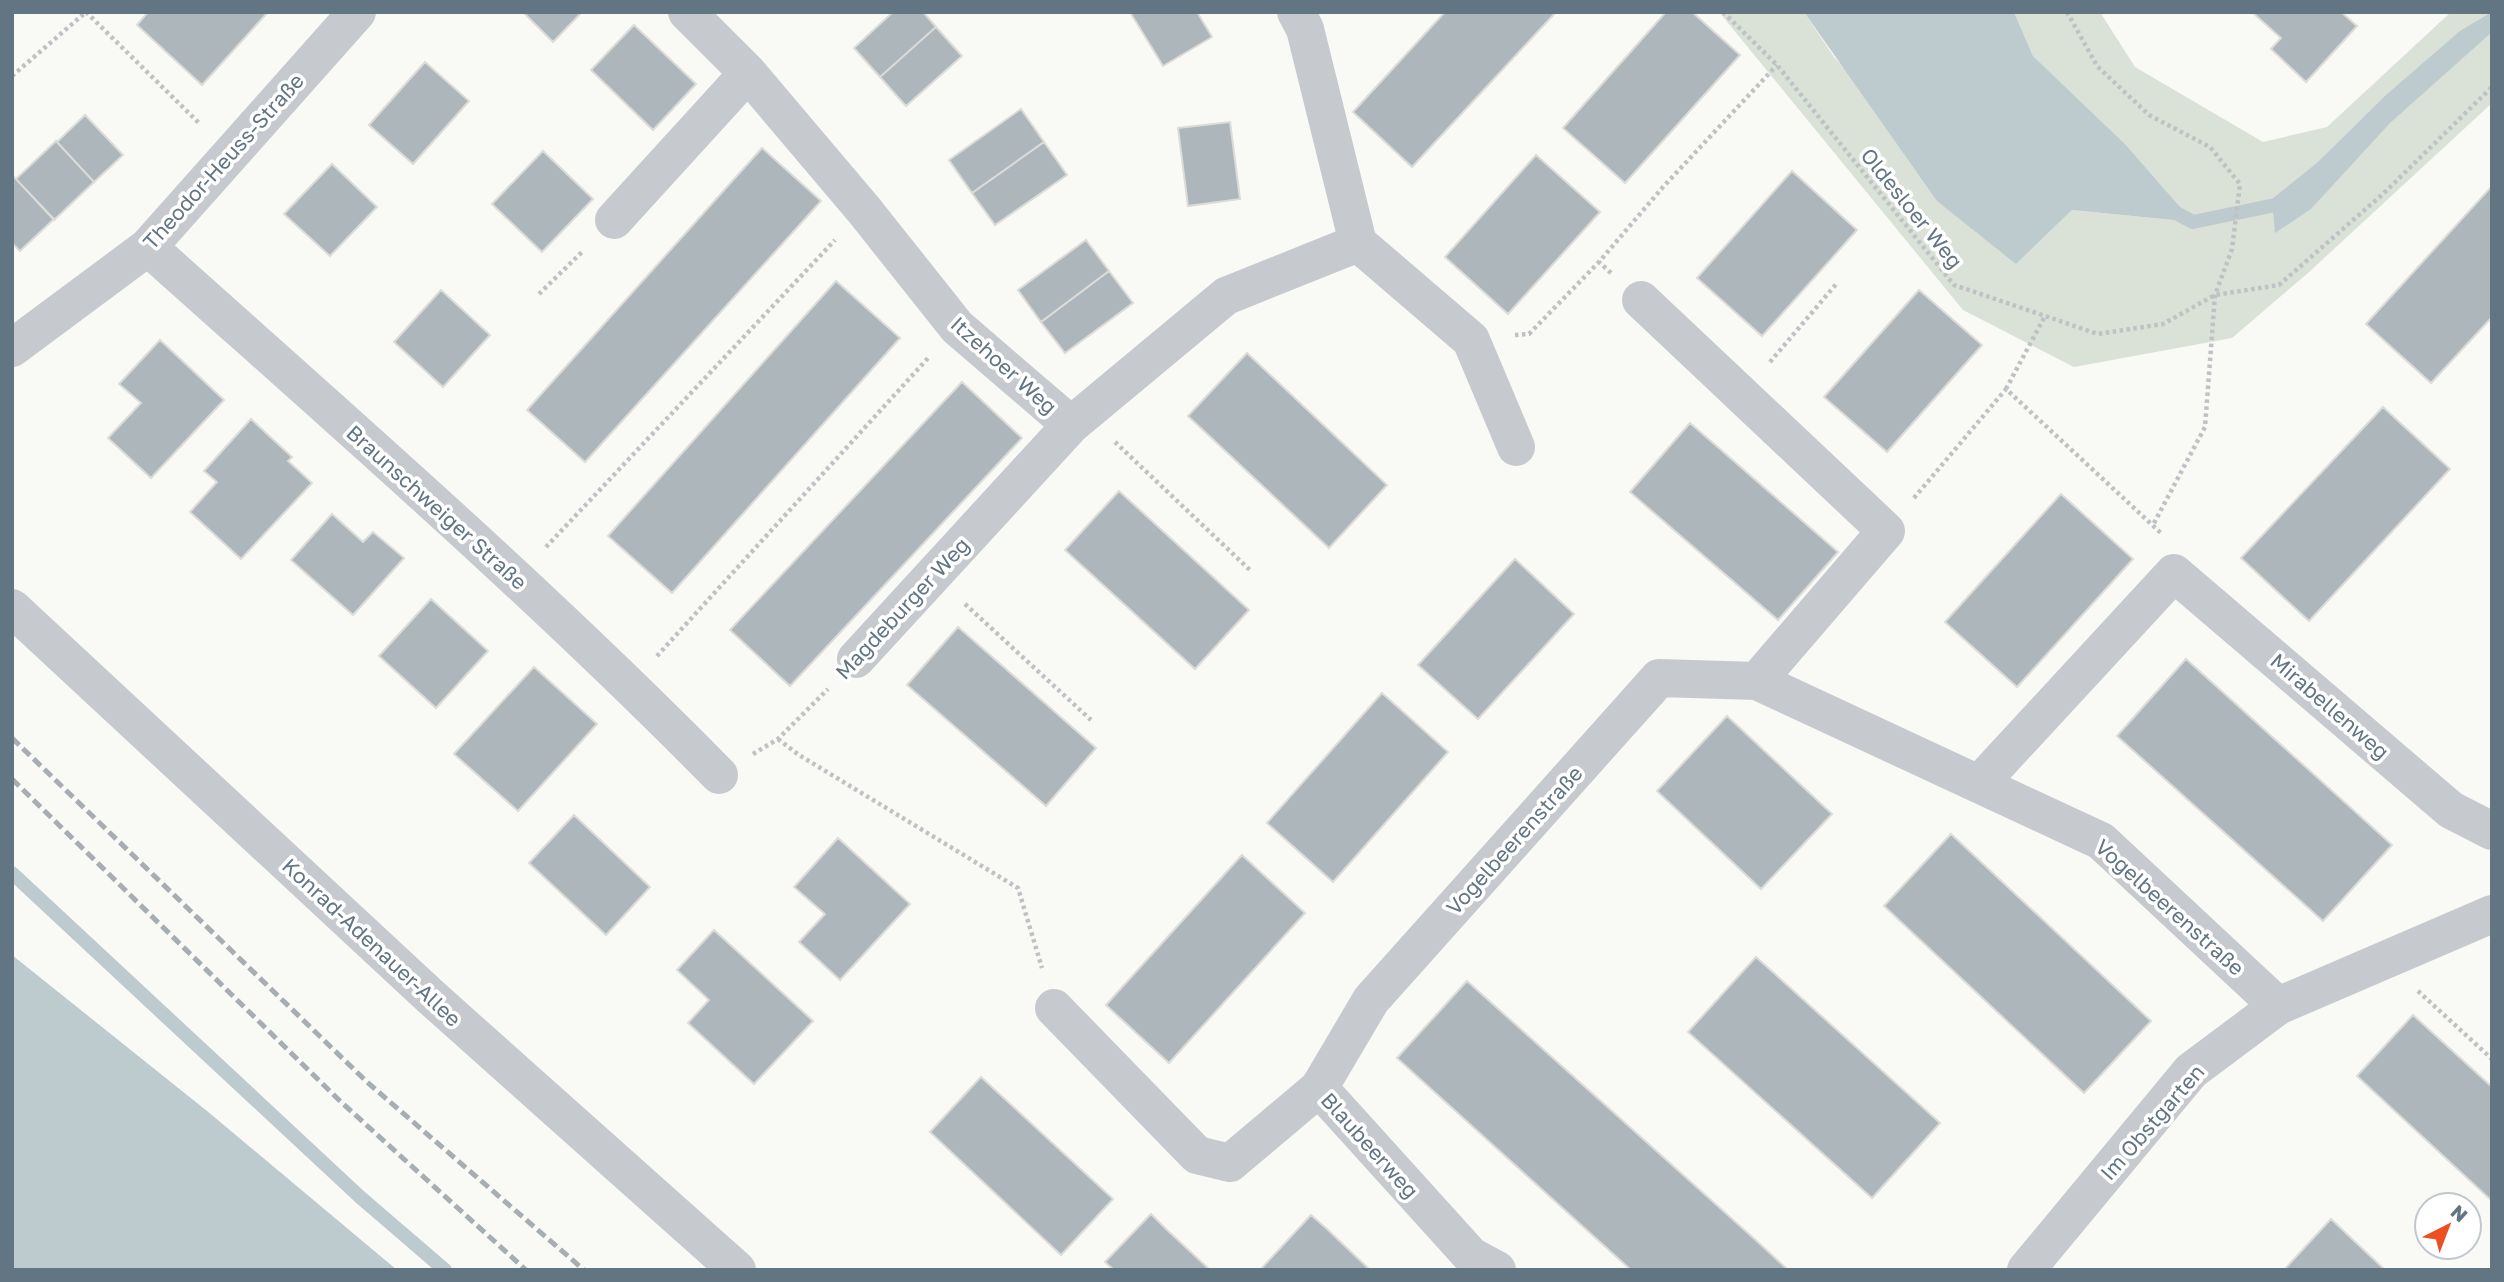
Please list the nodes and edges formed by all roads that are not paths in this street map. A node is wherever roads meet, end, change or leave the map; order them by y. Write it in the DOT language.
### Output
graph roads {
  1 [pos="357,12"];
  2 [pos="687,12"];
  3 [pos="1296,12"];
  4 [pos="748,73"];
  5 [pos="614,220"];
  6 [pos="1358,243"];
  7 [pos="148,247"];
  8 [pos="1641,300"];
  9 [pos="12,348"];
  10 [pos="1078,419"];
  11 [pos="1516,447"];
  12 [pos="12,608"];
  13 [pos="856,659"];
  14 [pos="1757,681"];
  15 [pos="719,775"];
  16 [pos="1979,784"];
  17 [pos="2492,831"];
  18 [pos="2492,914"];
  19 [pos="2278,1006"];
  20 [pos="1054,1008"];
  21 [pos="1319,1088"];
  22 [pos="737,1270"];
  23 [pos="1497,1270"];
  24 [pos="2026,1270"];
  1 -- 7 [label="street, Theodor-Heuss-Straße"];
  2 -- 4 [label="street, Itzehoer Weg"];
  3 -- 6 [label="street"];
  4 -- 5 [label="street"];
  4 -- 10 [label="street, Itzehoer Weg"];
  6 -- 10 [label="street, Itzehoer Weg"];
  6 -- 11 [label="street"];
  7 -- 9 [label="street, Theodor-Heuss-Straße"];
  7 -- 15 [label="street, Braunschweiger Straße"];
  8 -- 14 [label="street"];
  10 -- 13 [label="street, Magdeburger Weg"];
  12 -- 22 [label="street, Konrad-Adenauer-Allee"];
  14 -- 16 [label="street, Vogelbeerenstraße"];
  14 -- 21 [label="street, Vogelbeerenstraße"];
  16 -- 17 [label="street, Mirabellenweg"];
  16 -- 19 [label="street, Vogelbeerenstraße"];
  18 -- 19 [label="street, Im Obstgarten"];
  19 -- 24 [label="street, Im Obstgarten"];
  20 -- 21 [label="street, Blaubeerweg"];
  21 -- 23 [label="street, Blaubeerweg"];
}
